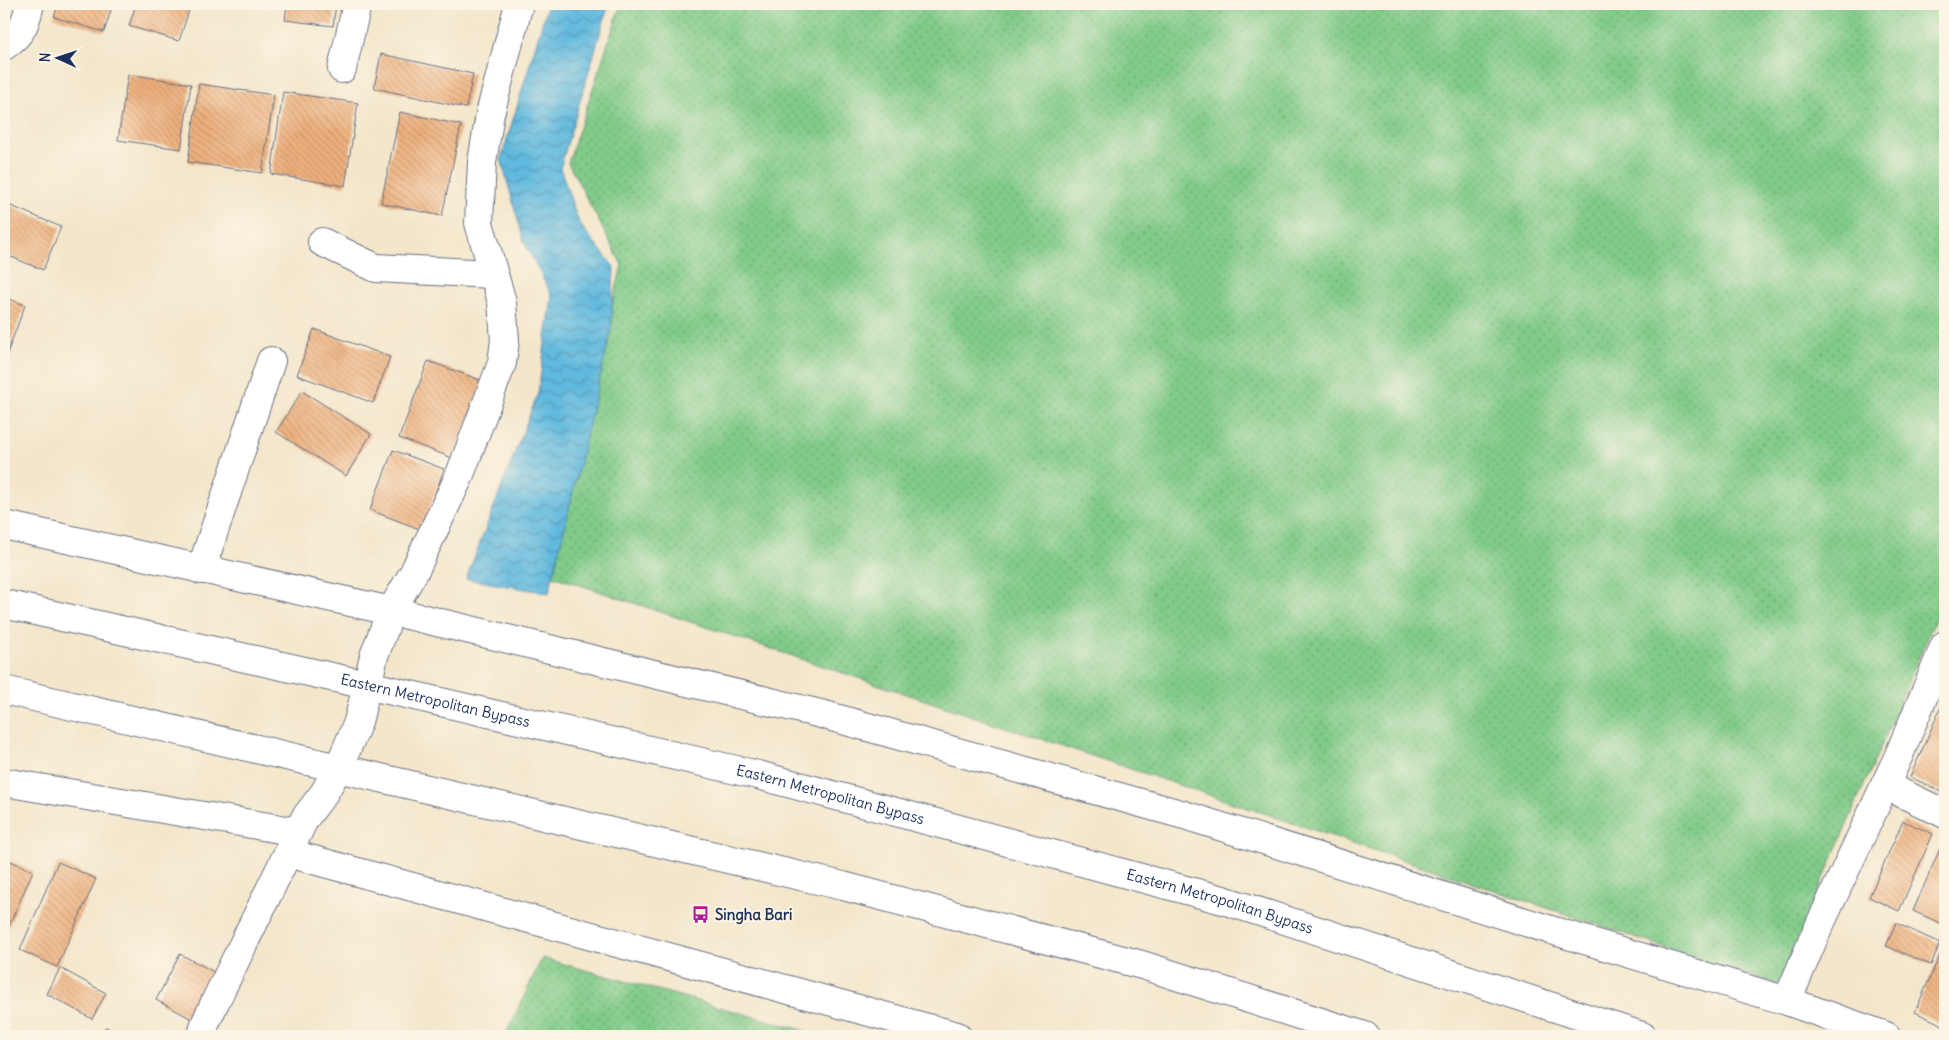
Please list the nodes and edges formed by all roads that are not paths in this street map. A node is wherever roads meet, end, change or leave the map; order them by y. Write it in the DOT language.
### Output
graph roads {
  1 [pos="30,4"];
  2 [pos="357,4"];
  3 [pos="519,4"];
  4 [pos="4,46"];
  5 [pos="342,69"];
  6 [pos="322,242"];
  7 [pos="492,274"];
  8 [pos="271,360"];
  9 [pos="4,525"];
  10 [pos="201,570"];
  11 [pos="4,604"];
  12 [pos="391,611"];
  13 [pos="1945,645"];
  14 [pos="367,685"];
  15 [pos="4,690"];
  16 [pos="339,767"];
  17 [pos="4,782"];
  18 [pos="1885,785"];
  19 [pos="1945,814"];
  20 [pos="293,842"];
  21 [pos="1787,1001"];
  22 [pos="202,1036"];
  23 [pos="957,1036"];
  24 [pos="1365,1036"];
  25 [pos="1642,1036"];
  26 [pos="1886,1036"];
  1 -- 4 [label="street"];
  2 -- 5 [label="street"];
  3 -- 7 [label="street"];
  6 -- 7 [label="street"];
  7 -- 12 [label="street"];
  8 -- 10 [label="street"];
  9 -- 10 [label="street"];
  10 -- 12 [label="street"];
  11 -- 14 [label="street, Eastern Metropolitan Bypass"];
  12 -- 14 [label="street"];
  12 -- 21 [label="street"];
  13 -- 18 [label="street"];
  14 -- 16 [label="street"];
  14 -- 25 [label="street, Eastern Metropolitan Bypass"];
  15 -- 16 [label="street"];
  16 -- 20 [label="street"];
  16 -- 24 [label="street"];
  17 -- 20 [label="street"];
  18 -- 19 [label="street"];
  18 -- 21 [label="street"];
  20 -- 22 [label="street"];
  20 -- 23 [label="street"];
  21 -- 26 [label="street"];
}
